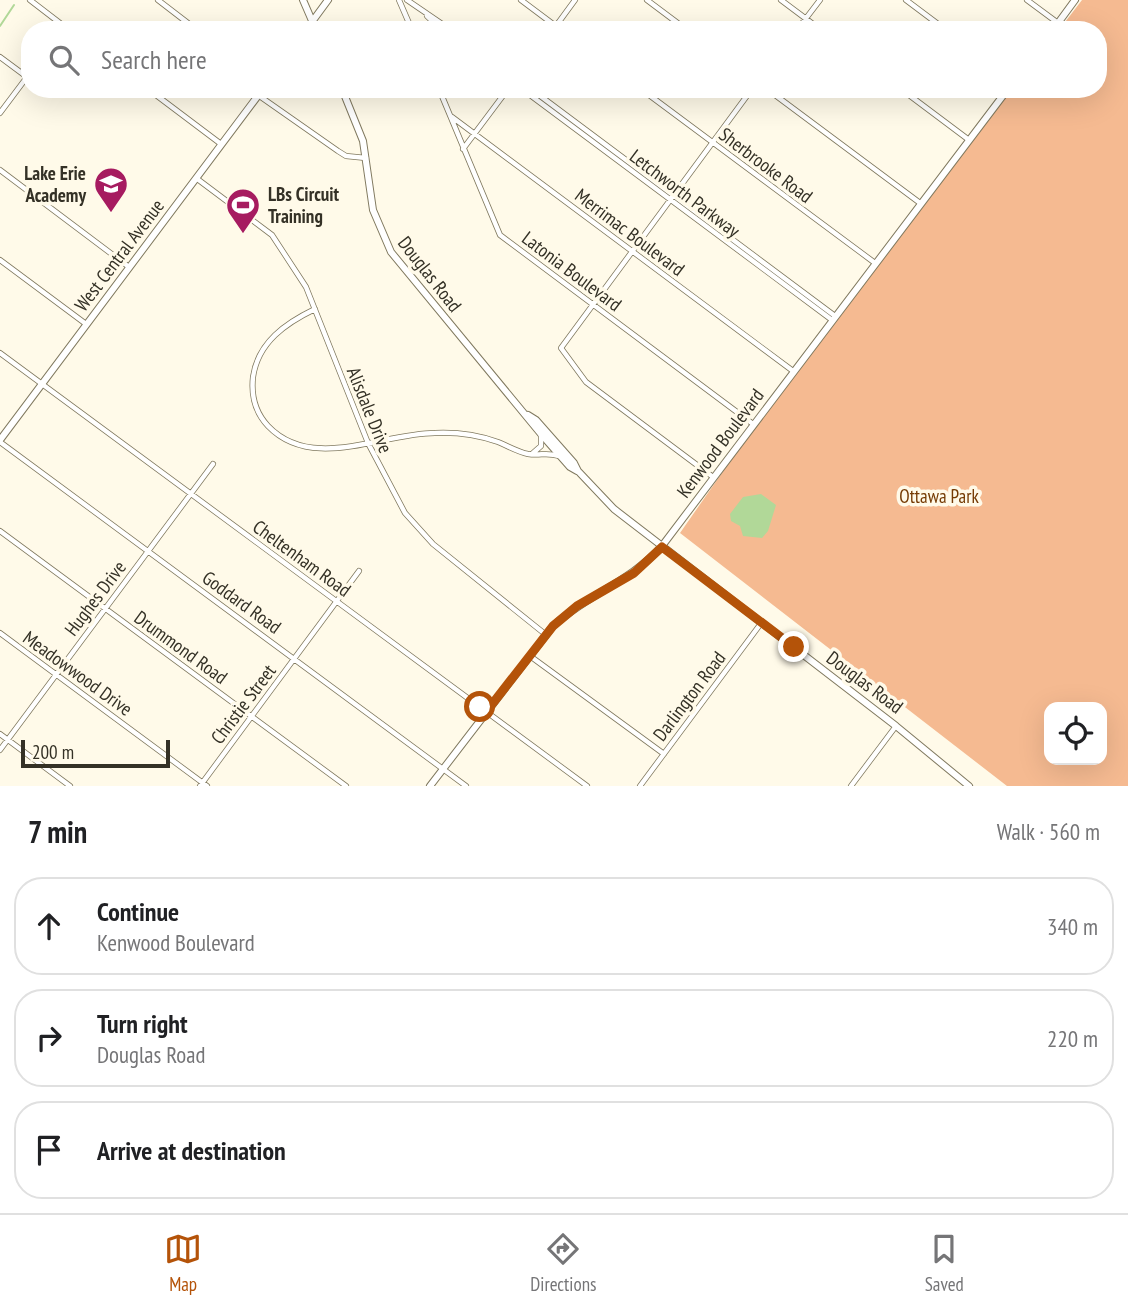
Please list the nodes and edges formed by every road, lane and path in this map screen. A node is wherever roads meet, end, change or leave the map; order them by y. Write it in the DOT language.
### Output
graph roads {
  1 [pos="30,0"];
  2 [pos="158,0"];
  3 [pos="303,0"];
  4 [pos="328,0"];
  5 [pos="399,0"];
  6 [pos="407,0"];
  7 [pos="521,0"];
  8 [pos="575,0"];
  9 [pos="647,0"];
  10 [pos="780,0"];
  11 [pos="820,0"];
  12 [pos="906,0"];
  13 [pos="1027,0"];
  14 [pos="1075,0"];
  15 [pos="421,11"];
  16 [pos="806,19"];
  17 [pos="55,21"];
  18 [pos="185,21"];
  19 [pos="312,21"];
  20 [pos="408,21"];
  21 [pos="432,21"];
  22 [pos="437,21"];
  23 [pos="546,21"];
  24 [pos="559,21"];
  25 [pos="675,21"];
  26 [pos="809,21"];
  27 [pos="934,21"];
  28 [pos="1055,21"];
  29 [pos="1059,21"];
  30 [pos="0,57"];
  31 [pos="21,70"];
  32 [pos="21,84"];
  33 [pos="160,98"];
  34 [pos="256,98"];
  35 [pos="269,98"];
  36 [pos="346,98"];
  37 [pos="443,98"];
  38 [pos="501,98"];
  39 [pos="534,98"];
  40 [pos="543,98"];
  41 [pos="653,98"];
  42 [pos="745,98"];
  43 [pos="779,98"];
  44 [pos="913,98"];
  45 [pos="1001,98"];
  46 [pos="0,113"];
  47 [pos="450,116"];
  48 [pos="475,134"];
  49 [pos="969,140"];
  50 [pos="712,142"];
  51 [pos="221,145"];
  52 [pos="463,149"];
  53 [pos="366,158"];
  54 [pos="0,170"];
  55 [pos="196,178"];
  56 [pos="672,197"];
  57 [pos="920,203"];
  58 [pos="632,251"];
  59 [pos="0,260"];
  60 [pos="875,263"];
  61 [pos="129,267"];
  62 [pos="593,304"];
  63 [pos="315,309"];
  64 [pos="834,318"];
  65 [pos="86,324"];
  66 [pos="0,353"];
  67 [pos="793,371"];
  68 [pos="42,384"];
  69 [pos="528,415"];
  70 [pos="753,424"];
  71 [pos="541,434"];
  72 [pos="0,441"];
  73 [pos="368,443"];
  74 [pos="533,454"];
  75 [pos="560,457"];
  76 [pos="212,464"];
  77 [pos="578,471"];
  78 [pos="713,477"];
  79 [pos="190,494"];
  80 [pos="0,531"];
  81 [pos="662,547"];
  82 [pos="147,550"];
  83 [pos="359,571"];
  84 [pos="337,602"];
  85 [pos="105,608"];
  86 [pos="761,622"];
  87 [pos="0,633"];
  88 [pos="545,635"];
  89 [pos="530,655"];
  90 [pos="294,658"];
  91 [pos="56,674"];
  92 [pos="486,712"];
  93 [pos="251,716"];
  94 [pos="896,726"];
  95 [pos="0,734"];
  96 [pos="7,740"];
  97 [pos="0,750"];
  98 [pos="664,754"];
  99 [pos="444,768"];
  100 [pos="203,785"];
  101 [pos="70,786"];
  102 [pos="346,786"];
  103 [pos="430,786"];
  104 [pos="466,786"];
  105 [pos="587,786"];
  106 [pos="640,786"];
  107 [pos="851,786"];
  108 [pos="969,786"];
  1 -- 17 [label="street"];
  2 -- 18 [label="street"];
  3 -- 19 [label="street"];
  4 -- 19 [label="street"];
  5 -- 20 [label="street"];
  6 -- 15 [label="street"];
  7 -- 23 [label="street"];
  8 -- 24 [label="street"];
  9 -- 25 [label="street"];
  10 -- 16 [label="street"];
  11 -- 16 [label="street"];
  12 -- 27 [label="street"];
  13 -- 28 [label="street"];
  14 -- 29 [label="street"];
  15 -- 21 [label="street"];
  15 -- 22 [label="street"];
  16 -- 26 [label="street"];
  30 -- 31 [label="street"];
  32 -- 46 [label="street"];
  33 -- 51 [label="street"];
  34 -- 51 [label="street, West Central Avenue"];
  35 -- 53 [label="street"];
  36 -- 53 [label="street, Douglas Road"];
  37 -- 47 [label="street, Latonia Boulevard"];
  38 -- 48 [label="street"];
  39 -- 56 [label="street, Letchworth Parkway"];
  40 -- 56 [label="street, Letchworth Parkway"];
  41 -- 50 [label="street, Sherbrooke Road"];
  42 -- 50 [label="street"];
  43 -- 57 [label="street"];
  44 -- 49 [label="street"];
  45 -- 49 [label="street, Kenwood Boulevard"];
  47 -- 48 [label="street, Merrimac Boulevard"];
  47 -- 52 [label="street, Latonia Boulevard"];
  48 -- 52 [label="street"];
  48 -- 58 [label="street, Merrimac Boulevard"];
  49 -- 57 [label="street, Kenwood Boulevard"];
  50 -- 56 [label="street"];
  50 -- 60 [label="street, Sherbrooke Road"];
  51 -- 55 [label="street, West Central Avenue"];
  52 -- 62 [label="street, Latonia Boulevard"];
  53 -- 69 [label="street, Douglas Road"];
  54 -- 61 [label="street"];
  55 -- 61 [label="street, West Central Avenue"];
  55 -- 63 [label="street, Alisdale Drive"];
  56 -- 58 [label="street"];
  56 -- 64 [label="street, Letchworth Parkway"];
  57 -- 60 [label="street, Kenwood Boulevard"];
  58 -- 62 [label="street"];
  58 -- 67 [label="street, Merrimac Boulevard"];
  59 -- 65 [label="street"];
  60 -- 64 [label="street, Kenwood Boulevard"];
  61 -- 65 [label="street, West Central Avenue"];
  62 -- 70 [label="street, Latonia Boulevard"];
  62 -- 78 [label="street"];
  63 -- 73 [label="street, Alisdale Drive"];
  63 -- 73 [label="street"];
  64 -- 67 [label="street, Kenwood Boulevard"];
  65 -- 68 [label="street, West Central Avenue"];
  66 -- 68 [label="street, Cheltenham Road"];
  67 -- 70 [label="street, Kenwood Boulevard"];
  68 -- 72 [label="street, West Central Avenue"];
  68 -- 79 [label="street, Cheltenham Road"];
  69 -- 71 [label="street, Douglas Road"];
  69 -- 77 [label="street, Douglas Road"];
  70 -- 78 [label="street, Kenwood Boulevard"];
  71 -- 74 [label="street"];
  71 -- 75 [label="street, Douglas Road"];
  72 -- 82 [label="street, Goddard Road"];
  73 -- 74 [label="street"];
  73 -- 88 [label="street, Alisdale Drive"];
  74 -- 75 [label="street"];
  75 -- 77 [label="street, Douglas Road"];
  76 -- 79 [label="street, Hughes Drive"];
  77 -- 81 [label="street, Douglas Road"];
  78 -- 81 [label="street, Kenwood Boulevard"];
  79 -- 82 [label="street, Hughes Drive"];
  79 -- 84 [label="street, Cheltenham Road"];
  80 -- 85 [label="street, Drummond Road"];
  81 -- 86 [label="street, Douglas Road"];
  81 -- 88 [label="street, Kenwood Boulevard"];
  82 -- 85 [label="street, Hughes Drive"];
  82 -- 90 [label="street, Goddard Road"];
  83 -- 84 [label="street, Christie Street"];
  84 -- 90 [label="street, Christie Street"];
  84 -- 92 [label="street, Cheltenham Road"];
  85 -- 91 [label="street, Hughes Drive"];
  85 -- 93 [label="street, Drummond Road"];
  86 -- 94 [label="street, Douglas Road"];
  86 -- 98 [label="street, Darlington Road"];
  87 -- 91 [label="street, Meadowwood Drive"];
  88 -- 89 [label="street, Kenwood Boulevard"];
  89 -- 92 [label="street, Kenwood Boulevard"];
  89 -- 98 [label="street"];
  90 -- 93 [label="street, Christie Street"];
  90 -- 99 [label="street, Goddard Road"];
  91 -- 96 [label="street, Hughes Drive"];
  91 -- 100 [label="street, Meadowwood Drive"];
  92 -- 99 [label="street, Kenwood Boulevard"];
  92 -- 105 [label="street, Cheltenham Road"];
  93 -- 100 [label="street, Christie Street"];
  93 -- 102 [label="street, Drummond Road"];
  94 -- 107 [label="street"];
  94 -- 108 [label="street, Douglas Road"];
  95 -- 96 [label="street"];
  96 -- 97 [label="street, Hughes Drive"];
  96 -- 101 [label="street"];
  98 -- 106 [label="street, Darlington Road"];
  99 -- 103 [label="street, Kenwood Boulevard"];
  99 -- 104 [label="street, Goddard Road"];
}
